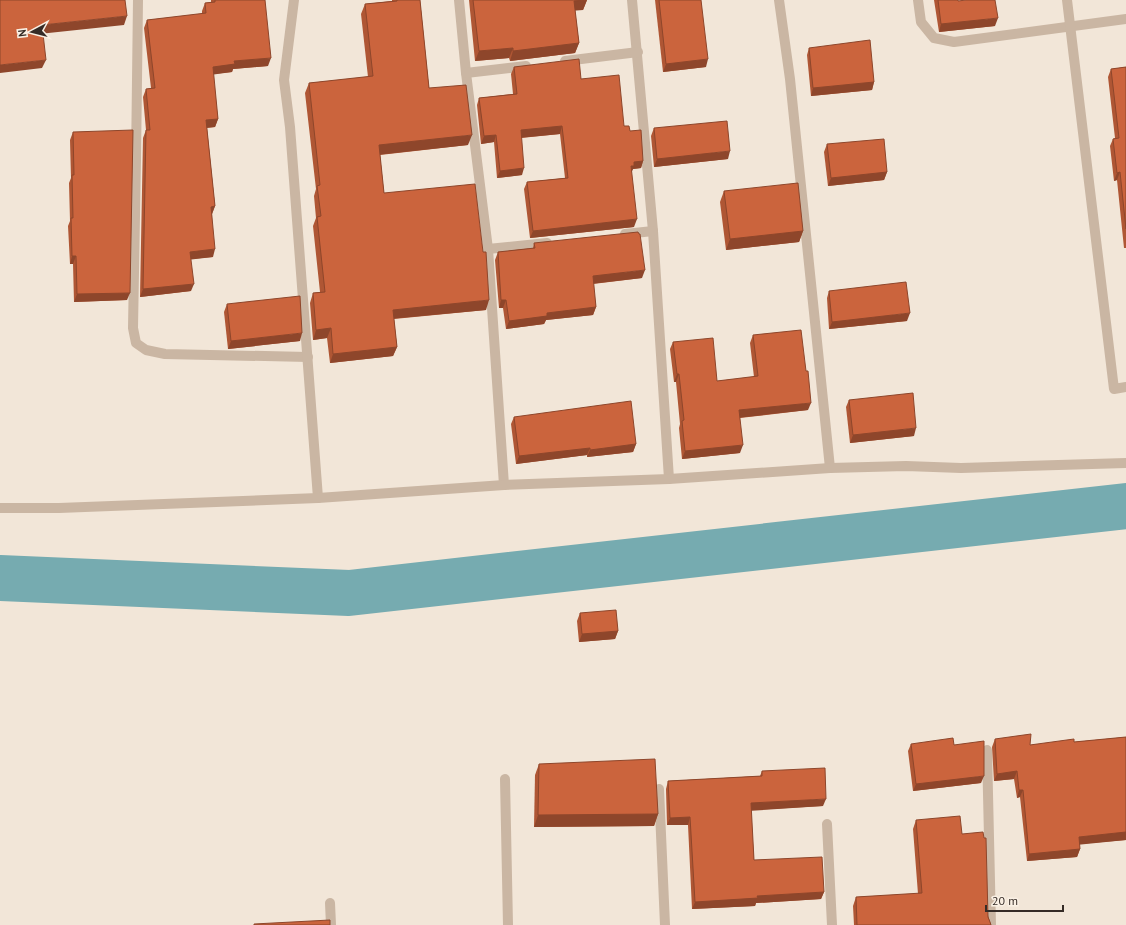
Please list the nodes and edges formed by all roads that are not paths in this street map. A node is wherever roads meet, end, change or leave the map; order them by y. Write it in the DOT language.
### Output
graph roads {
  1 [pos="138,0"];
  2 [pos="294,0"];
  3 [pos="459,0"];
  4 [pos="632,0"];
  5 [pos="779,0"];
  6 [pos="918,0"];
  7 [pos="1067,0"];
  8 [pos="1126,19"];
  9 [pos="1070,27"];
  10 [pos="638,52"];
  11 [pos="552,63"];
  12 [pos="536,65"];
  13 [pos="466,74"];
  14 [pos="652,231"];
  15 [pos="613,235"];
  16 [pos="558,242"];
  17 [pos="488,250"];
  18 [pos="308,357"];
  19 [pos="1126,387"];
  20 [pos="1126,464"];
  21 [pos="830,468"];
  22 [pos="669,479"];
  23 [pos="504,485"];
  24 [pos="318,498"];
  25 [pos="0,508"];
  26 [pos="987,750"];
  27 [pos="505,780"];
  28 [pos="659,789"];
  29 [pos="827,824"];
  30 [pos="330,903"];
  31 [pos="331,925"];
  32 [pos="508,925"];
  33 [pos="666,925"];
  34 [pos="832,925"];
  35 [pos="991,925"];
  1 -- 18 [label="street"];
  2 -- 18 [label="street"];
  3 -- 13 [label="street"];
  4 -- 10 [label="street"];
  5 -- 21 [label="street"];
  6 -- 9 [label="street"];
  7 -- 9 [label="street"];
  8 -- 9 [label="street"];
  9 -- 19 [label="street"];
  10 -- 11 [label="street"];
  10 -- 14 [label="street"];
  12 -- 13 [label="street"];
  13 -- 17 [label="street"];
  14 -- 15 [label="street"];
  14 -- 22 [label="street"];
  16 -- 17 [label="street"];
  17 -- 23 [label="street"];
  18 -- 24 [label="street"];
  20 -- 21 [label="street"];
  21 -- 22 [label="street"];
  22 -- 23 [label="street"];
  23 -- 24 [label="street"];
  24 -- 25 [label="street"];
  26 -- 35 [label="street"];
  27 -- 32 [label="street"];
  28 -- 33 [label="street"];
  29 -- 34 [label="street"];
  30 -- 31 [label="street"];
}
